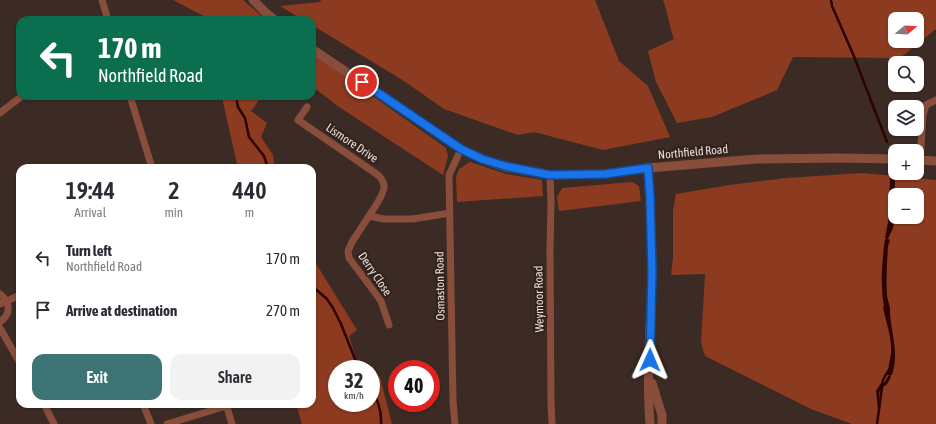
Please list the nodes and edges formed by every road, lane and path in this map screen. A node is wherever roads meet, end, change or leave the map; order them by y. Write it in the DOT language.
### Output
graph roads {
  1 [pos="102,0"];
  2 [pos="253,0"];
  3 [pos="107,16"];
  4 [pos="270,16"];
  5 [pos="316,51"];
  6 [pos="16,100"];
  7 [pos="131,100"];
  8 [pos="936,100"];
  9 [pos="307,107"];
  10 [pos="0,112"];
  11 [pos="920,144"];
  12 [pos="461,149"];
  13 [pos="888,159"];
  14 [pos="924,160"];
  15 [pos="936,161"];
  16 [pos="151,164"];
  17 [pos="648,168"];
  18 [pos="550,175"];
  19 [pos="450,212"];
  20 [pos="369,216"];
  21 [pos="0,294"];
  22 [pos="16,297"];
  23 [pos="3,303"];
  24 [pos="0,322"];
  25 [pos="389,325"];
  26 [pos="0,328"];
  27 [pos="16,356"];
  28 [pos="649,374"];
  29 [pos="46,408"];
  30 [pos="145,408"];
  31 [pos="217,408"];
  32 [pos="227,408"];
  33 [pos="54,424"];
  34 [pos="151,424"];
  35 [pos="167,424"];
  36 [pos="232,424"];
  37 [pos="455,424"];
  38 [pos="552,424"];
  39 [pos="650,424"];
  40 [pos="662,424"];
  1 -- 3 [label="street"];
  2 -- 4 [label="street"];
  5 -- 12 [label="street, Northfield Road"];
  6 -- 10 [label="street"];
  7 -- 16 [label="street"];
  8 -- 11 [label="street"];
  9 -- 20 [label="street, Lismore Drive"];
  12 -- 18 [label="street, Northfield Road"];
  12 -- 19 [label="street, Osmaston Road"];
  13 -- 17 [label="street, Northfield Road"];
  14 -- 15 [label="street"];
  17 -- 18 [label="street, Northfield Road"];
  17 -- 28 [label="street"];
  18 -- 38 [label="street, Weymoor Road"];
  19 -- 20 [label="street"];
  19 -- 37 [label="street, Osmaston Road"];
  20 -- 25 [label="street, Derry Close"];
  21 -- 23 [label="street"];
  22 -- 23 [label="street"];
  23 -- 24 [label="street"];
  26 -- 27 [label="street"];
  28 -- 39 [label="street"];
  28 -- 40 [label="street"];
  29 -- 33 [label="street"];
  30 -- 34 [label="street"];
  31 -- 35 [label="street"];
  32 -- 36 [label="street"];
}
